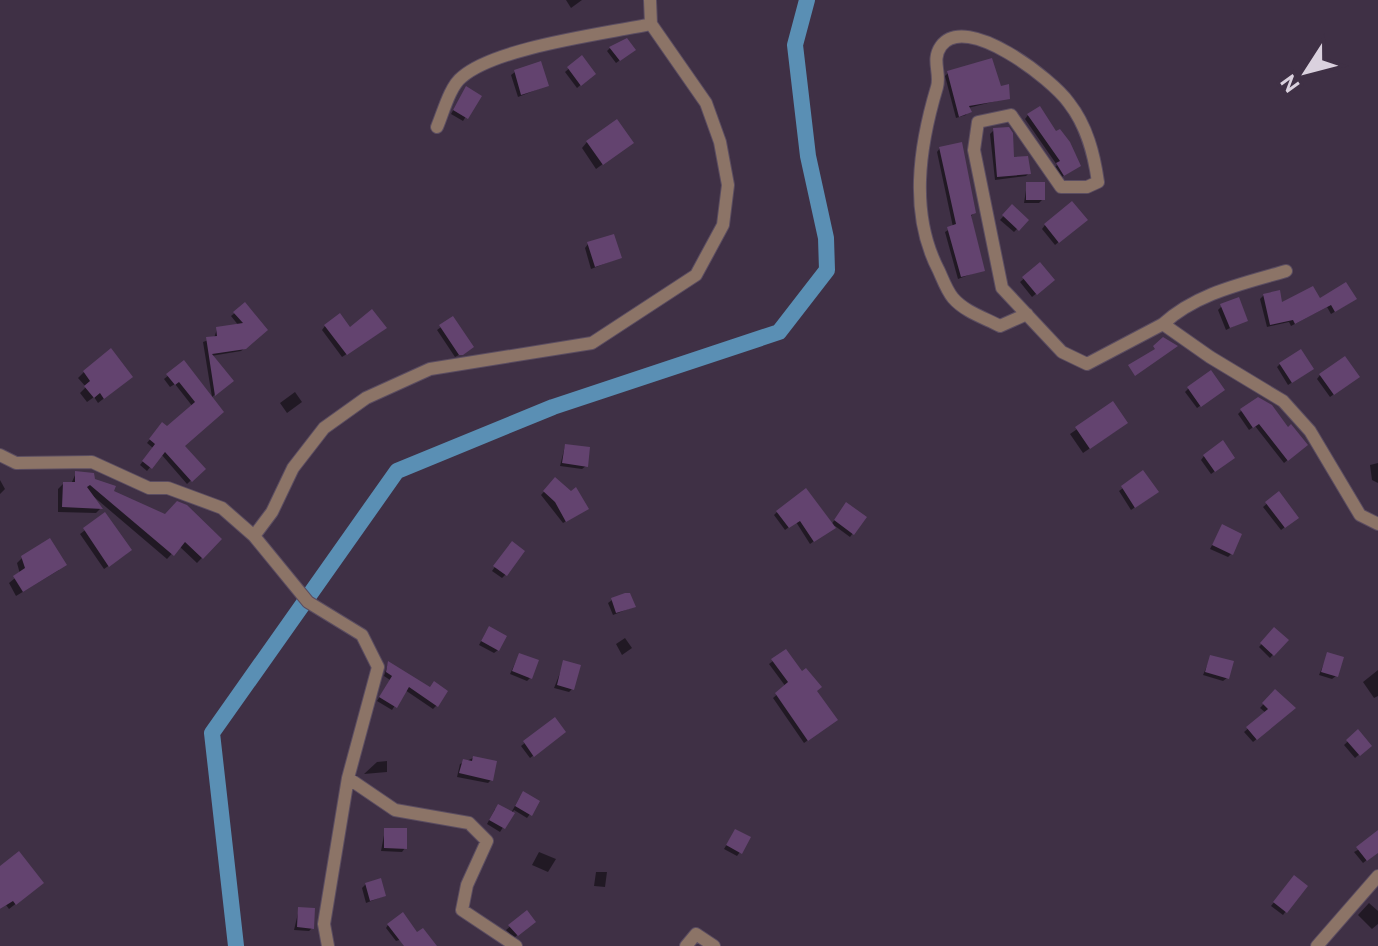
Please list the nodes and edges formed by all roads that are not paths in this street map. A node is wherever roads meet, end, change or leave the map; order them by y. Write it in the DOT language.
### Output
graph roads {
  1 [pos="650,0"];
  2 [pos="651,24"];
  3 [pos="437,127"];
  4 [pos="1286,271"];
  5 [pos="1027,314"];
  6 [pos="1163,324"];
  7 [pos="0,455"];
  8 [pos="1378,524"];
  9 [pos="254,536"];
  10 [pos="348,778"];
  11 [pos="1378,876"];
  12 [pos="328,946"];
  13 [pos="516,946"];
  14 [pos="686,946"];
  15 [pos="714,946"];
  16 [pos="1317,946"];
  1 -- 2 [label="street"];
  2 -- 3 [label="street"];
  2 -- 9 [label="street"];
  4 -- 6 [label="street"];
  5 -- 5 [label="street"];
  5 -- 6 [label="street"];
  6 -- 8 [label="street"];
  7 -- 9 [label="street"];
  9 -- 10 [label="street"];
  10 -- 12 [label="street"];
  10 -- 13 [label="street"];
  11 -- 16 [label="street"];
  14 -- 15 [label="street"];
}
